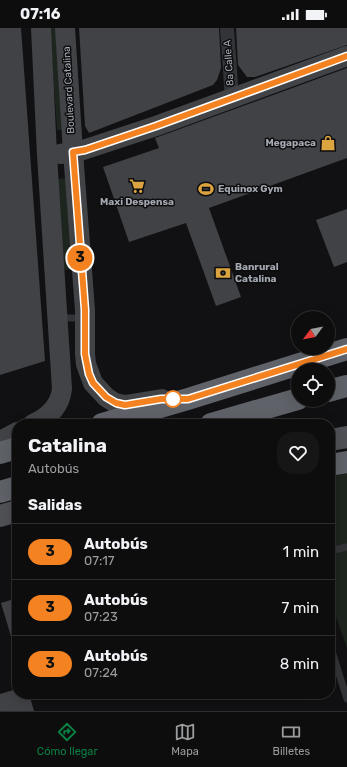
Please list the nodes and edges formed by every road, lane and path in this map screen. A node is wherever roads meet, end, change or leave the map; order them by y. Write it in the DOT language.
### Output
graph roads {
  1 [pos="227,28"];
  2 [pos="66,30"];
  3 [pos="41,32"];
  4 [pos="347,56"];
  5 [pos="232,98"];
  6 [pos="73,152"];
  7 [pos="47,155"];
  8 [pos="57,318"];
  9 [pos="85,318"];
  10 [pos="347,349"];
  11 [pos="347,386"];
  12 [pos="335,389"];
  13 [pos="188,399"];
  14 [pos="291,401"];
  15 [pos="42,419"];
  16 [pos="119,419"];
  17 [pos="228,419"];
  18 [pos="12,435"];
  19 [pos="347,437"];
  20 [pos="335,439"];
  21 [pos="0,441"];
  22 [pos="12,449"];
  23 [pos="0,453"];
  24 [pos="347,462"];
  25 [pos="335,464"];
  26 [pos="12,488"];
  27 [pos="0,492"];
  28 [pos="12,512"];
  29 [pos="0,516"];
  30 [pos="347,547"];
  31 [pos="335,550"];
  32 [pos="335,661"];
  33 [pos="347,699"];
  1 -- 5 [label="street, 8a Calle A"];
  2 -- 3 [label="main road"];
  2 -- 6 [label="main road, Boulevard Catalina"];
  3 -- 7 [label="main road"];
  4 -- 5 [label="main road"];
  5 -- 6 [label="main road"];
  6 -- 7 [label="main road"];
  6 -- 9 [label="main road, Boulevard Catalina"];
  7 -- 8 [label="main road"];
  8 -- 9 [label="lane"];
  8 -- 15 [label="main road"];
  9 -- 13 [label="main road, Boulevard Catalina"];
  10 -- 13 [label="highway"];
  11 -- 12 [label="highway"];
  13 -- 16 [label="highway"];
  14 -- 17 [label="highway"];
  18 -- 21 [label="main road"];
  19 -- 20 [label="main road"];
  22 -- 23 [label="highway"];
  24 -- 25 [label="highway"];
  26 -- 27 [label="highway"];
  28 -- 29 [label="main road"];
  30 -- 31 [label="lane"];
  32 -- 33 [label="lane"];
}
